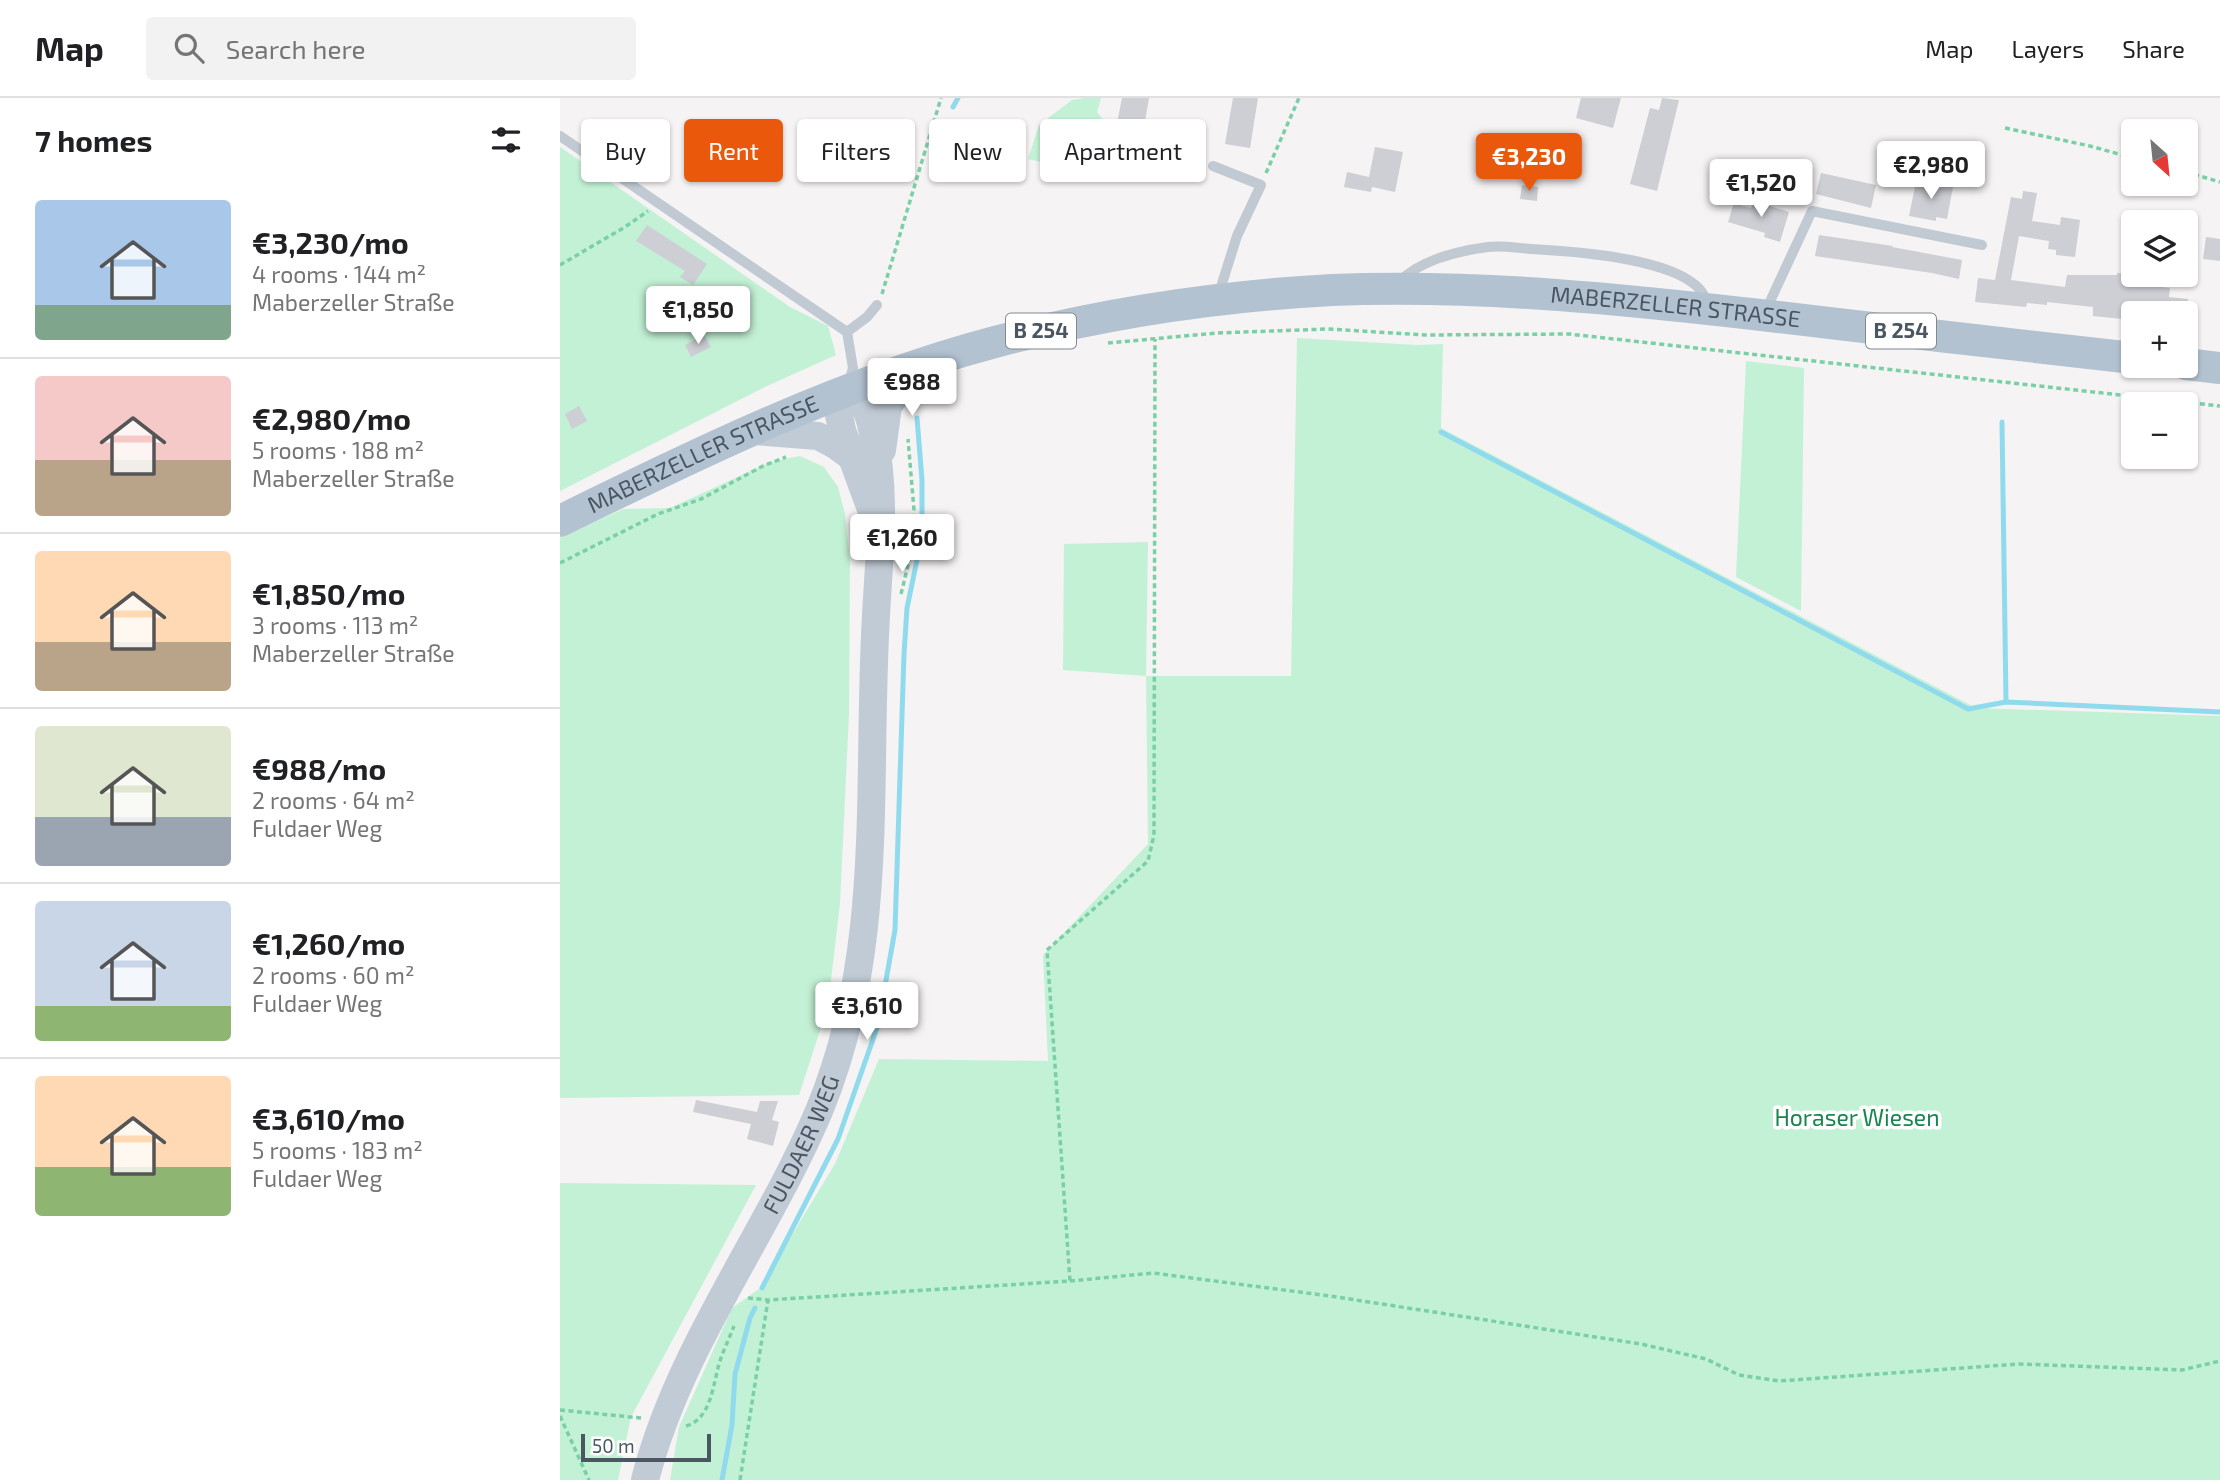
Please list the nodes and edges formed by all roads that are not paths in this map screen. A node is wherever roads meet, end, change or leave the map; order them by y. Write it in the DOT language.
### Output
graph roads {
  1 [pos="560,136"];
  2 [pos="1213,166"];
  3 [pos="1982,245"];
  4 [pos="1392,290"];
  5 [pos="1217,300"];
  6 [pos="877,305"];
  7 [pos="1707,309"];
  8 [pos="1763,315"];
  9 [pos="847,332"];
  10 [pos="2121,357"];
  11 [pos="925,362"];
  12 [pos="2198,365"];
  13 [pos="2220,368"];
  14 [pos="847,389"];
  15 [pos="754,431"];
  16 [pos="866,460"];
  17 [pos="560,521"];
  18 [pos="645,1480"];
  1 -- 9 [label="lane"];
  2 -- 5 [label="lane"];
  3 -- 8 [label="lane"];
  4 -- 5 [label="main road, MABERZELLER STRASSE / B 254"];
  4 -- 7 [label="main road, MABERZELLER STRASSE / B 254"];
  4 -- 7 [label="lane"];
  5 -- 11 [label="main road, MABERZELLER STRASSE / B 254"];
  6 -- 9 [label="lane"];
  7 -- 8 [label="main road, MABERZELLER STRASSE / B 254"];
  8 -- 10 [label="main road, MABERZELLER STRASSE / B 254"];
  9 -- 14 [label="lane, MABERZELLER STRASSE"];
  11 -- 14 [label="main road, MABERZELLER STRASSE / B 254"];
  11 -- 16 [label="main road"];
  12 -- 13 [label="main road"];
  14 -- 15 [label="main road, MABERZELLER STRASSE / B 254"];
  14 -- 16 [label="main road, FULDAER WEG"];
  15 -- 16 [label="main road"];
  15 -- 17 [label="main road, MABERZELLER STRASSE / B 254"];
  16 -- 18 [label="main road, FULDAER WEG"];
}
